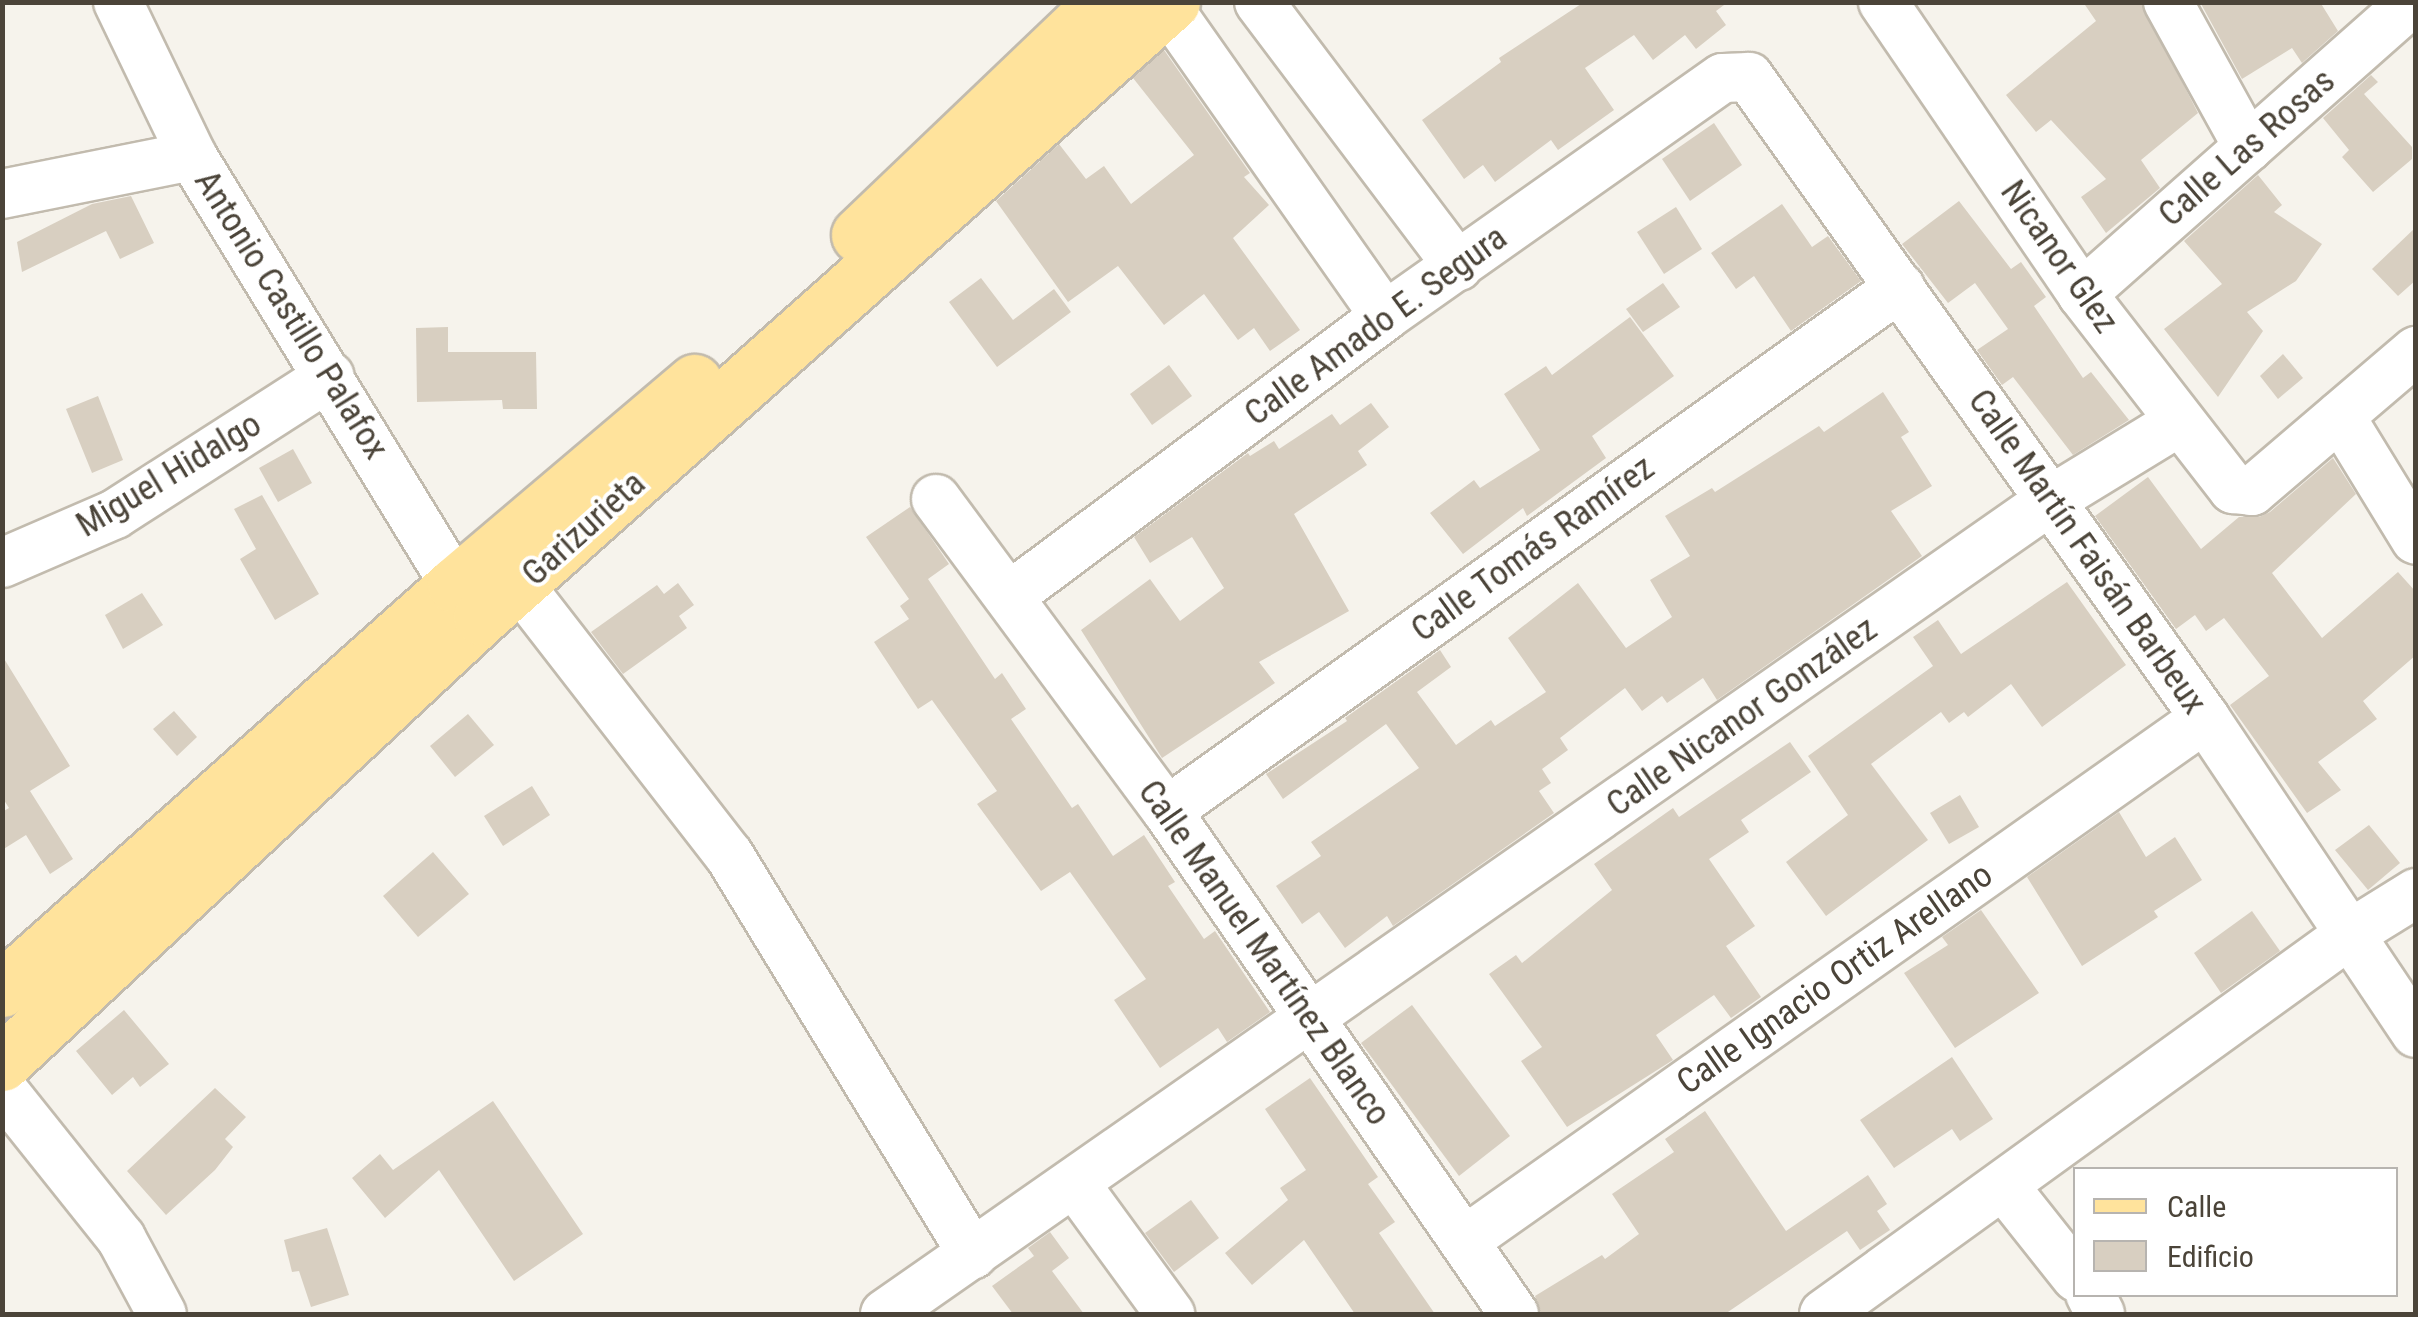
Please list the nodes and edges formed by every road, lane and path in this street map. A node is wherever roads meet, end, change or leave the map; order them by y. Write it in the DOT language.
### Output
graph roads {
  1 [pos="118,2"];
  2 [pos="1103,2"];
  3 [pos="1258,2"];
  4 [pos="1883,2"];
  5 [pos="2168,2"];
  6 [pos="2412,2"];
  7 [pos="1168,4"];
  8 [pos="1750,77"];
  9 [pos="2248,148"];
  10 [pos="192,156"];
  11 [pos="2,194"];
  12 [pos="1458,266"];
  13 [pos="1900,287"];
  14 [pos="2082,294"];
  15 [pos="1385,316"];
  16 [pos="2416,350"];
  17 [pos="330,376"];
  18 [pos="2340,416"];
  19 [pos="2179,422"];
  20 [pos="936,499"];
  21 [pos="2051,500"];
  22 [pos="2416,540"];
  23 [pos="2,563"];
  24 [pos="488,585"];
  25 [pos="1010,595"];
  26 [pos="2205,718"];
  27 [pos="1167,811"];
  28 [pos="2416,893"];
  29 [pos="2350,934"];
  30 [pos="2,989"];
  31 [pos="1310,1021"];
  32 [pos="2416,1033"];
  33 [pos="2,1063"];
  34 [pos="2,1089"];
  35 [pos="1076,1185"];
  36 [pos="2004,1186"];
  37 [pos="1464,1241"];
  38 [pos="973,1254"];
  39 [pos="2073,1273"];
  40 [pos="162,1314"];
  41 [pos="885,1314"];
  42 [pos="1170,1314"];
  43 [pos="1514,1314"];
  44 [pos="1824,1314"];
  1 -- 10 [label="street, Antonio Castillo Palafox"];
  2 -- 24 [label="main road, Garizurieta"];
  3 -- 12 [label="street"];
  4 -- 14 [label="street, Nicanor Glez"];
  5 -- 9 [label="street"];
  6 -- 9 [label="street, Calle Las Rosas"];
  7 -- 15 [label="street"];
  7 -- 24 [label="main road, Garizurieta"];
  8 -- 12 [label="street, Calle Amado E. Segura"];
  8 -- 13 [label="street, Calle Martín Faisán Barbeux"];
  9 -- 14 [label="street, Calle Las Rosas"];
  10 -- 11 [label="street"];
  10 -- 17 [label="street, Antonio Castillo Palafox"];
  12 -- 15 [label="street, Calle Amado E. Segura"];
  13 -- 21 [label="street, Calle Martín Faisán Barbeux"];
  13 -- 27 [label="street, Calle Tomás Ramírez"];
  14 -- 19 [label="street, Nicanor Glez"];
  15 -- 25 [label="street, Calle Amado E. Segura"];
  16 -- 18 [label="street"];
  17 -- 23 [label="street, Miguel Hidalgo"];
  17 -- 24 [label="street, Antonio Castillo Palafox"];
  18 -- 19 [label="street, Nicanor Glez"];
  18 -- 22 [label="street"];
  19 -- 21 [label="street, Calle Nicanor González"];
  20 -- 25 [label="street, Calle Manuel Martínez Blanco"];
  21 -- 26 [label="street, Calle Martín Faisán Barbeux"];
  21 -- 31 [label="street, Calle Nicanor González"];
  24 -- 30 [label="main road, Garizurieta"];
  24 -- 33 [label="main road, Garizurieta"];
  24 -- 38 [label="street, Antonio Castillo Palafox"];
  25 -- 27 [label="street, Calle Manuel Martínez Blanco"];
  26 -- 29 [label="street, Calle Martín Faisán Barbeux"];
  26 -- 37 [label="street, Calle Ignacio Ortiz Arellano"];
  27 -- 31 [label="street, Calle Manuel Martínez Blanco"];
  28 -- 29 [label="street"];
  29 -- 32 [label="street, Calle Martín Faisán Barbeux"];
  29 -- 36 [label="street"];
  31 -- 35 [label="street, Calle Nicanor González"];
  31 -- 37 [label="street, Calle Manuel Martínez Blanco"];
  34 -- 40 [label="street"];
  35 -- 38 [label="street, Calle Nicanor González"];
  35 -- 42 [label="street"];
  36 -- 39 [label="street"];
  36 -- 44 [label="street"];
  37 -- 43 [label="street, Calle Manuel Martínez Blanco"];
  38 -- 41 [label="street, Calle Nicanor González"];
}
